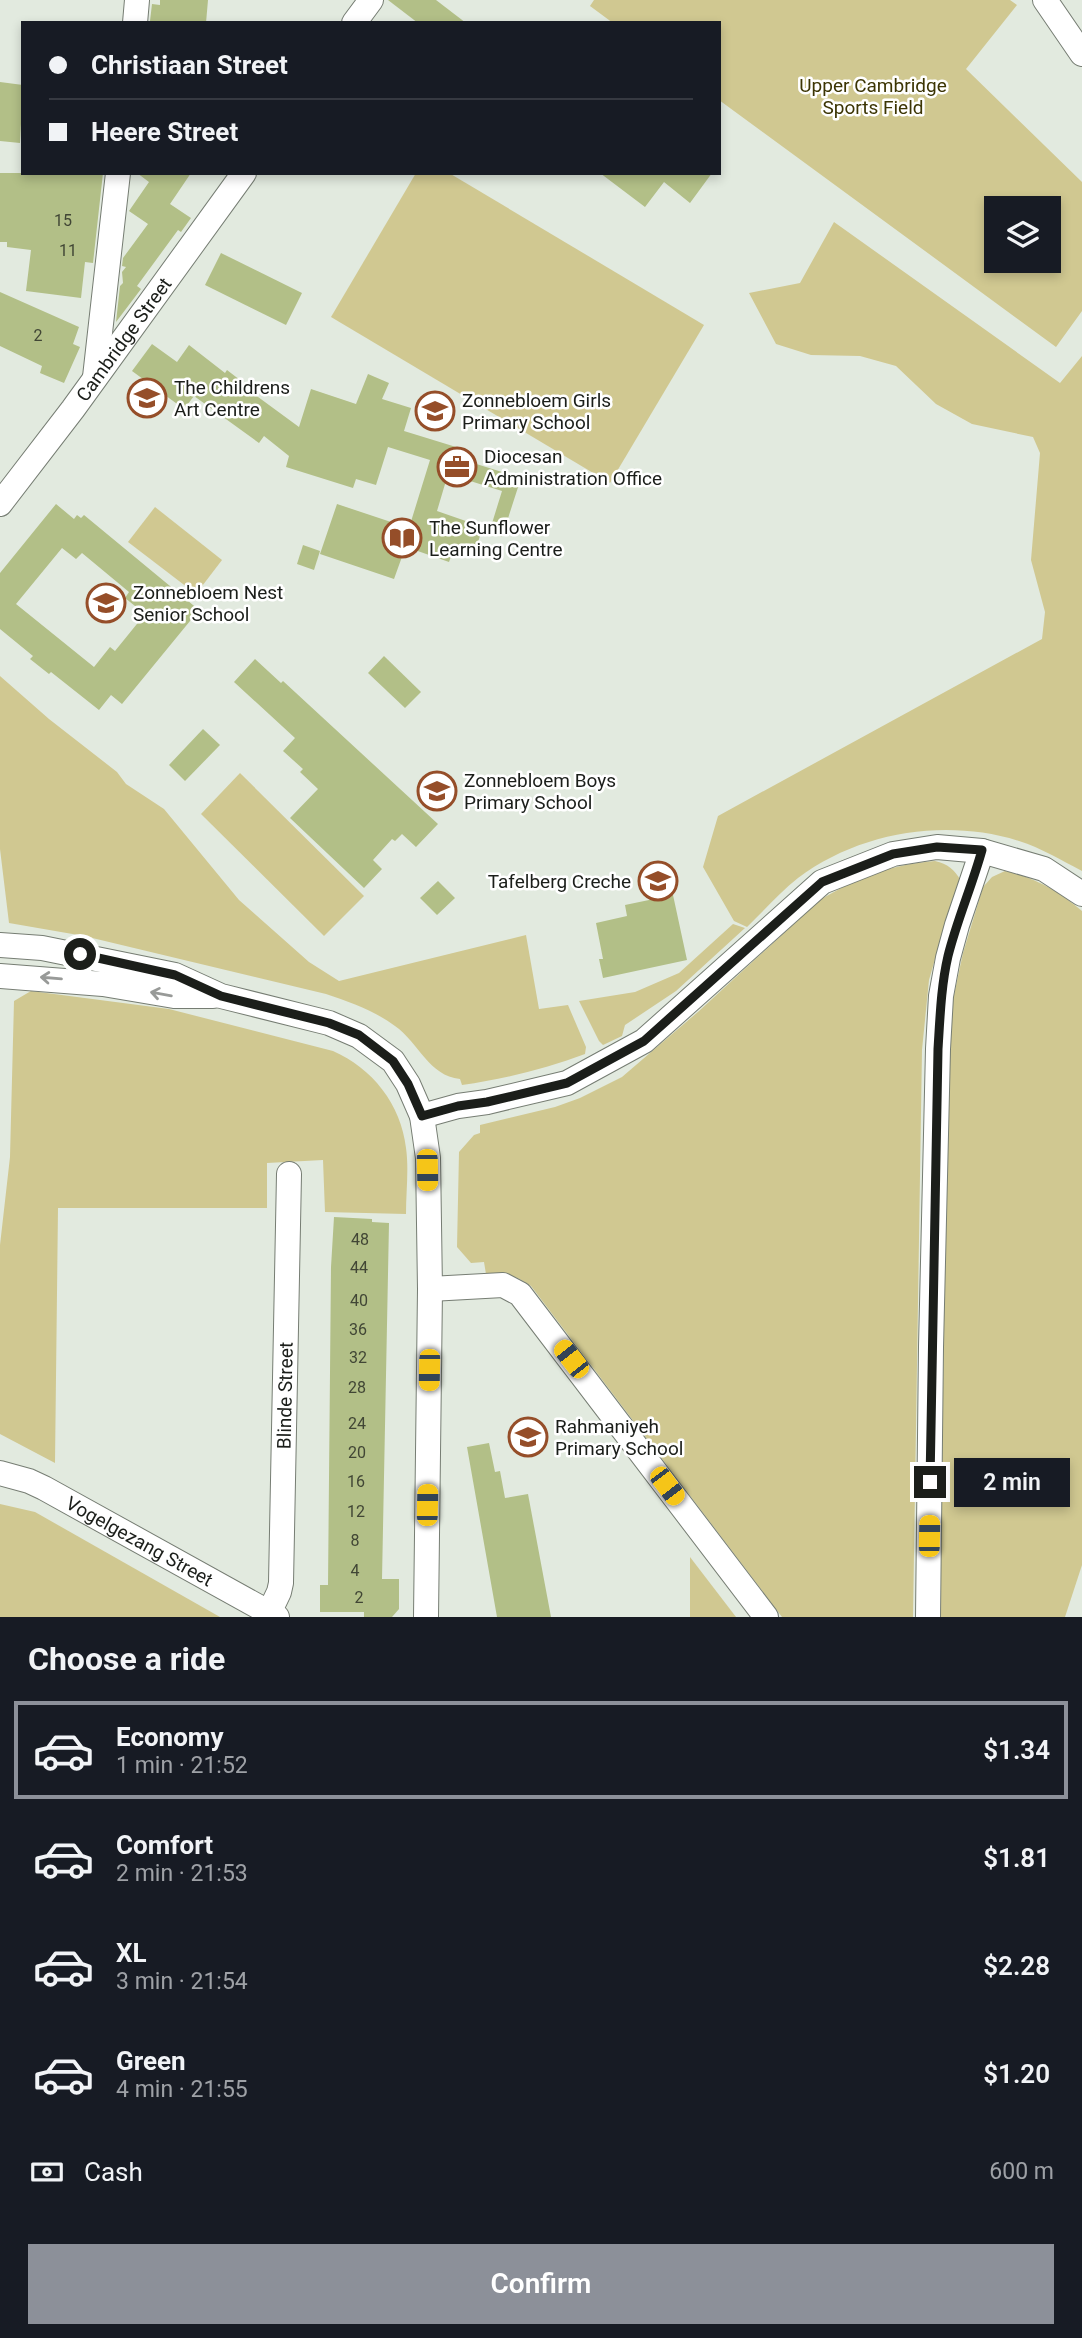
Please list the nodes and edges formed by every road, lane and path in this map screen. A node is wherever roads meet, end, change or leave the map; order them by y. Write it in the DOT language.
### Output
graph roads {
  1 [pos="137,0"];
  2 [pos="371,0"];
  3 [pos="1045,0"];
  4 [pos="135,21"];
  5 [pos="355,21"];
  6 [pos="1082,54"];
  7 [pos="118,175"];
  8 [pos="243,175"];
  9 [pos="95,378"];
  10 [pos="5,491"];
  11 [pos="982,850"];
  12 [pos="1082,894"];
  13 [pos="0,945"];
  14 [pos="0,976"];
  15 [pos="221,996"];
  16 [pos="422,1116"];
  17 [pos="289,1174"];
  18 [pos="430,1289"];
  19 [pos="0,1473"];
  20 [pos="273,1615"];
  21 [pos="426,1617"];
  22 [pos="766,1617"];
  23 [pos="928,1617"];
  1 -- 4 [label="street"];
  2 -- 5 [label="street"];
  3 -- 6 [label="street"];
  7 -- 9 [label="street"];
  8 -- 9 [label="street, Cambridge Street"];
  9 -- 10 [label="street, Cambridge Street"];
  11 -- 12 [label="street"];
  11 -- 16 [label="street"];
  11 -- 23 [label="street"];
  13 -- 15 [label="street"];
  15 -- 14 [label="street, one-way"];
  15 -- 16 [label="street"];
  16 -- 18 [label="street"];
  17 -- 20 [label="street, Blinde Street"];
  18 -- 21 [label="street"];
  18 -- 22 [label="street"];
  19 -- 20 [label="street, Vogelgezang Street"];
}
